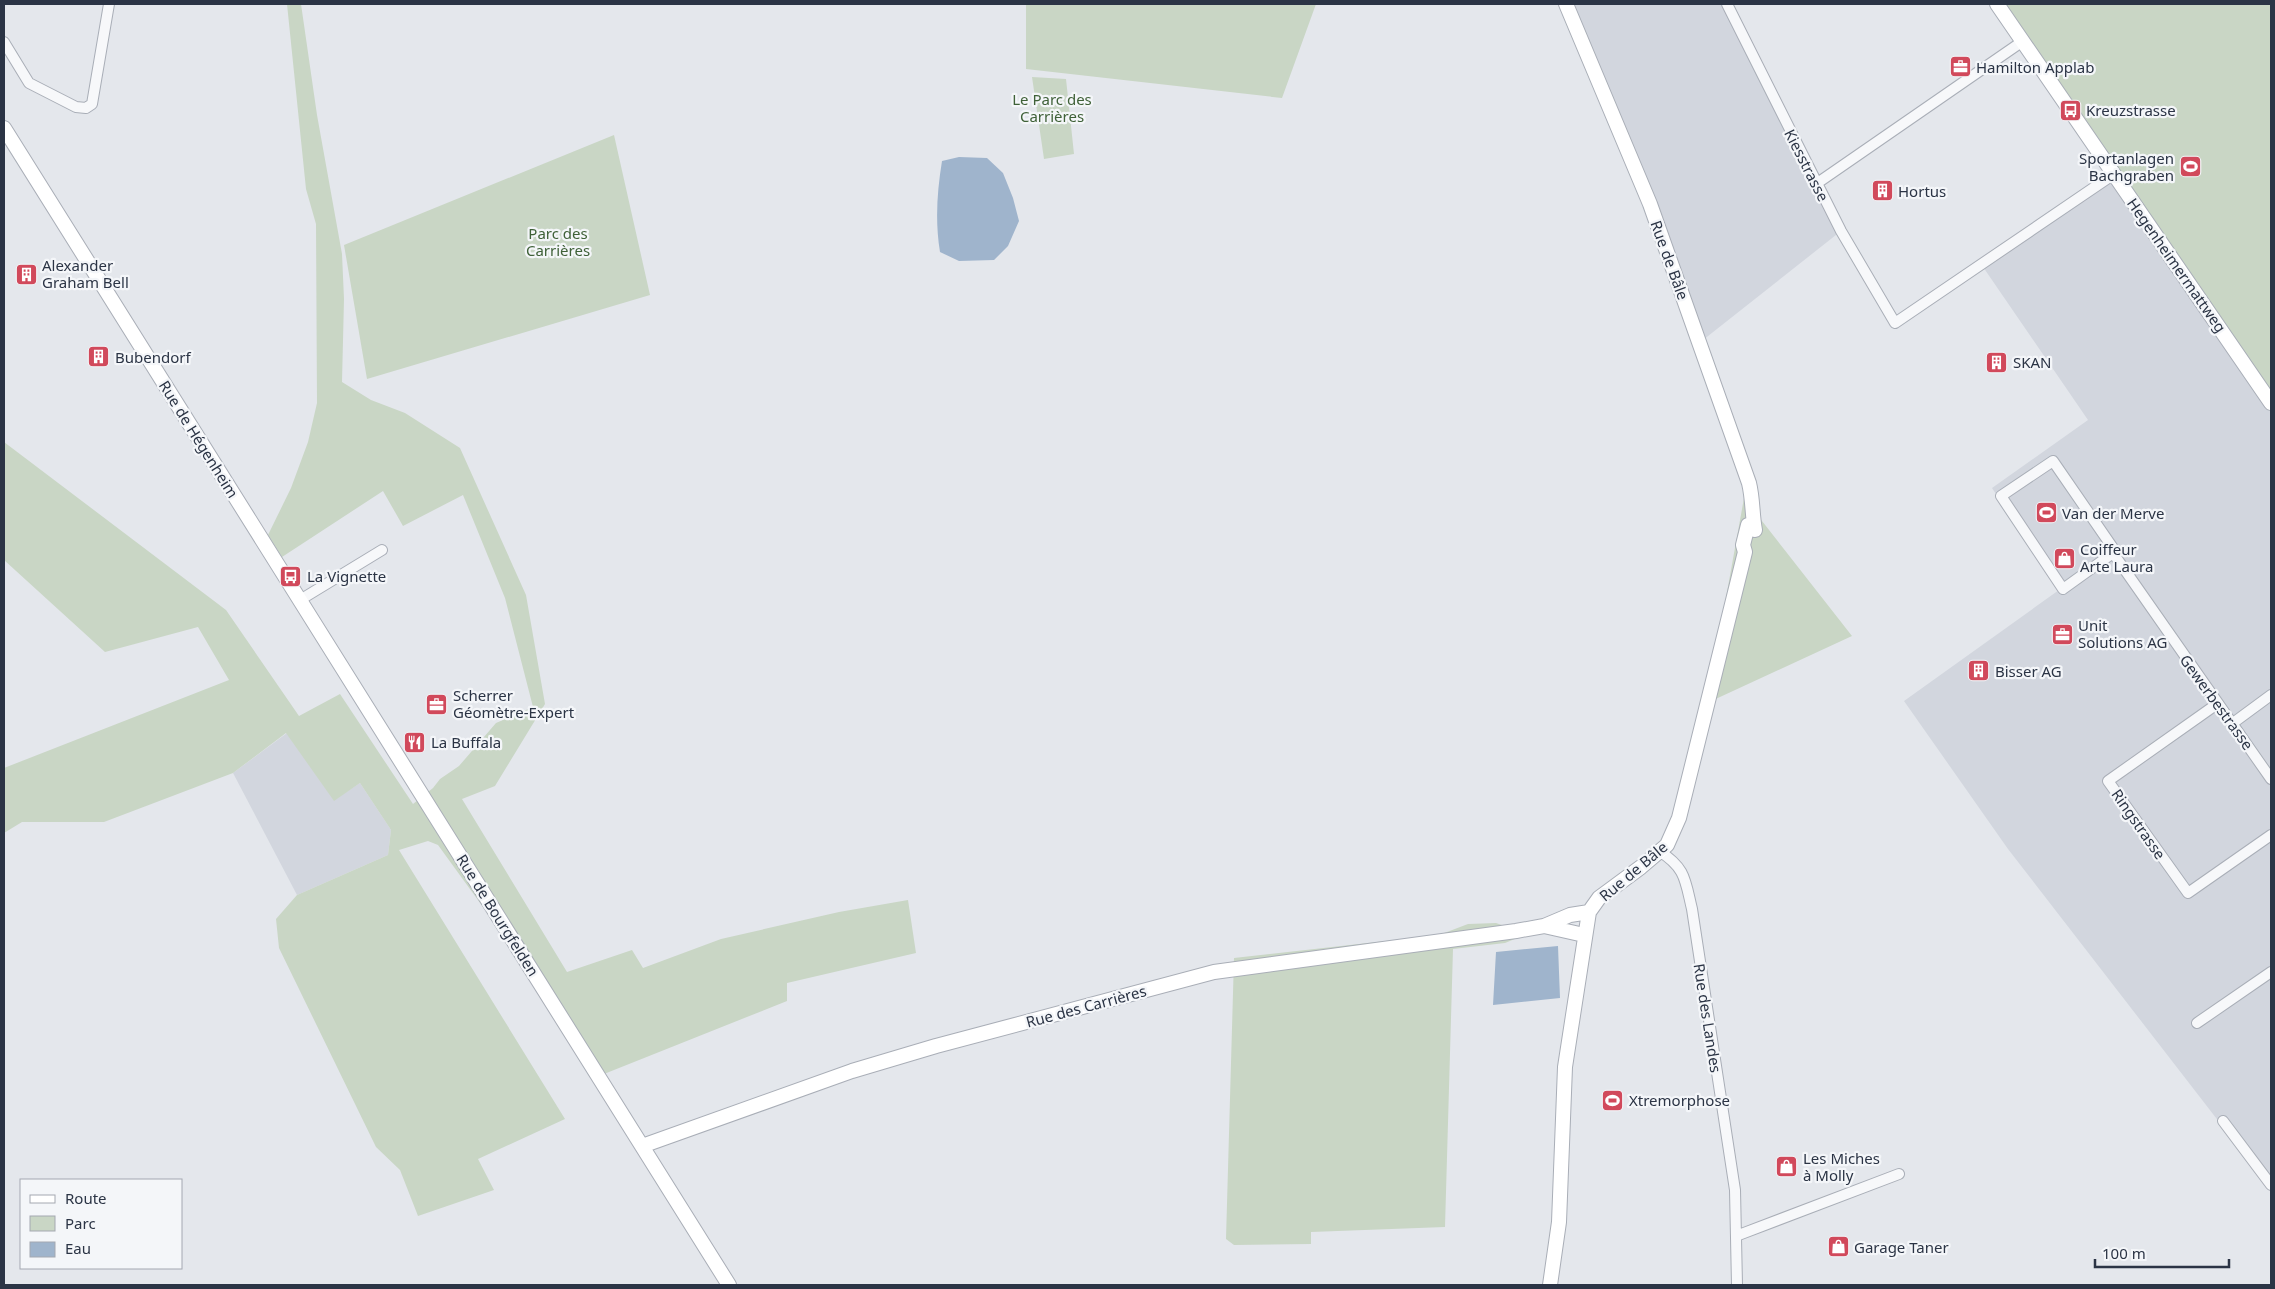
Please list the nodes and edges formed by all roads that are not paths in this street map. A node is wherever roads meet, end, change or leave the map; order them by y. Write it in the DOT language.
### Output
graph roads {
  1 [pos="109,4"];
  2 [pos="1566,4"];
  3 [pos="1727,4"];
  4 [pos="1997,4"];
  5 [pos="2023,41"];
  6 [pos="4,42"];
  7 [pos="4,128"];
  8 [pos="2114,174"];
  9 [pos="1816,184"];
  10 [pos="2271,403"];
  11 [pos="266,546"];
  12 [pos="382,550"];
  13 [pos="2115,551"];
  14 [pos="300,600"];
  15 [pos="2271,695"];
  16 [pos="2217,704"];
  17 [pos="2233,722"];
  18 [pos="2271,779"];
  19 [pos="2271,835"];
  20 [pos="1660,851"];
  21 [pos="1589,912"];
  22 [pos="1544,926"];
  23 [pos="1584,935"];
  24 [pos="2271,972"];
  25 [pos="2197,1024"];
  26 [pos="2222,1120"];
  27 [pos="642,1146"];
  28 [pos="1899,1174"];
  29 [pos="2271,1185"];
  30 [pos="1736,1236"];
  31 [pos="729,1285"];
  32 [pos="1550,1285"];
  33 [pos="1737,1285"];
  1 -- 6 [label="street"];
  2 -- 20 [label="street, Rue de Bâle"];
  3 -- 9 [label="street, Kiesstrasse"];
  4 -- 5 [label="street, Hegenheimermattweg"];
  5 -- 8 [label="street, Hegenheimermattweg"];
  5 -- 9 [label="street"];
  7 -- 11 [label="street, Rue de Hégenheim"];
  8 -- 9 [label="street, Kiesstrasse"];
  8 -- 10 [label="street, Hegenheimermattweg"];
  11 -- 14 [label="street, Rue de Bourgfelden"];
  12 -- 14 [label="street"];
  13 -- 16 [label="street, Gewerbestrasse"];
  14 -- 27 [label="street, Rue de Bourgfelden"];
  15 -- 17 [label="street"];
  16 -- 17 [label="street, Gewerbestrasse"];
  16 -- 19 [label="street, Ringstrasse"];
  17 -- 18 [label="street, Gewerbestrasse"];
  20 -- 21 [label="street, Rue de Bâle"];
  20 -- 30 [label="street, Rue des Landes"];
  21 -- 22 [label="street, Rue des Carrières"];
  21 -- 23 [label="street, Rue de Bâle"];
  22 -- 23 [label="street, Rue des Carrières"];
  22 -- 27 [label="street, Rue des Carrières"];
  23 -- 32 [label="street, Rue de Bâle"];
  24 -- 25 [label="street"];
  26 -- 29 [label="street"];
  27 -- 31 [label="street, Rue de Bourgfelden"];
  28 -- 30 [label="street"];
  30 -- 33 [label="street, Rue des Landes"];
}
